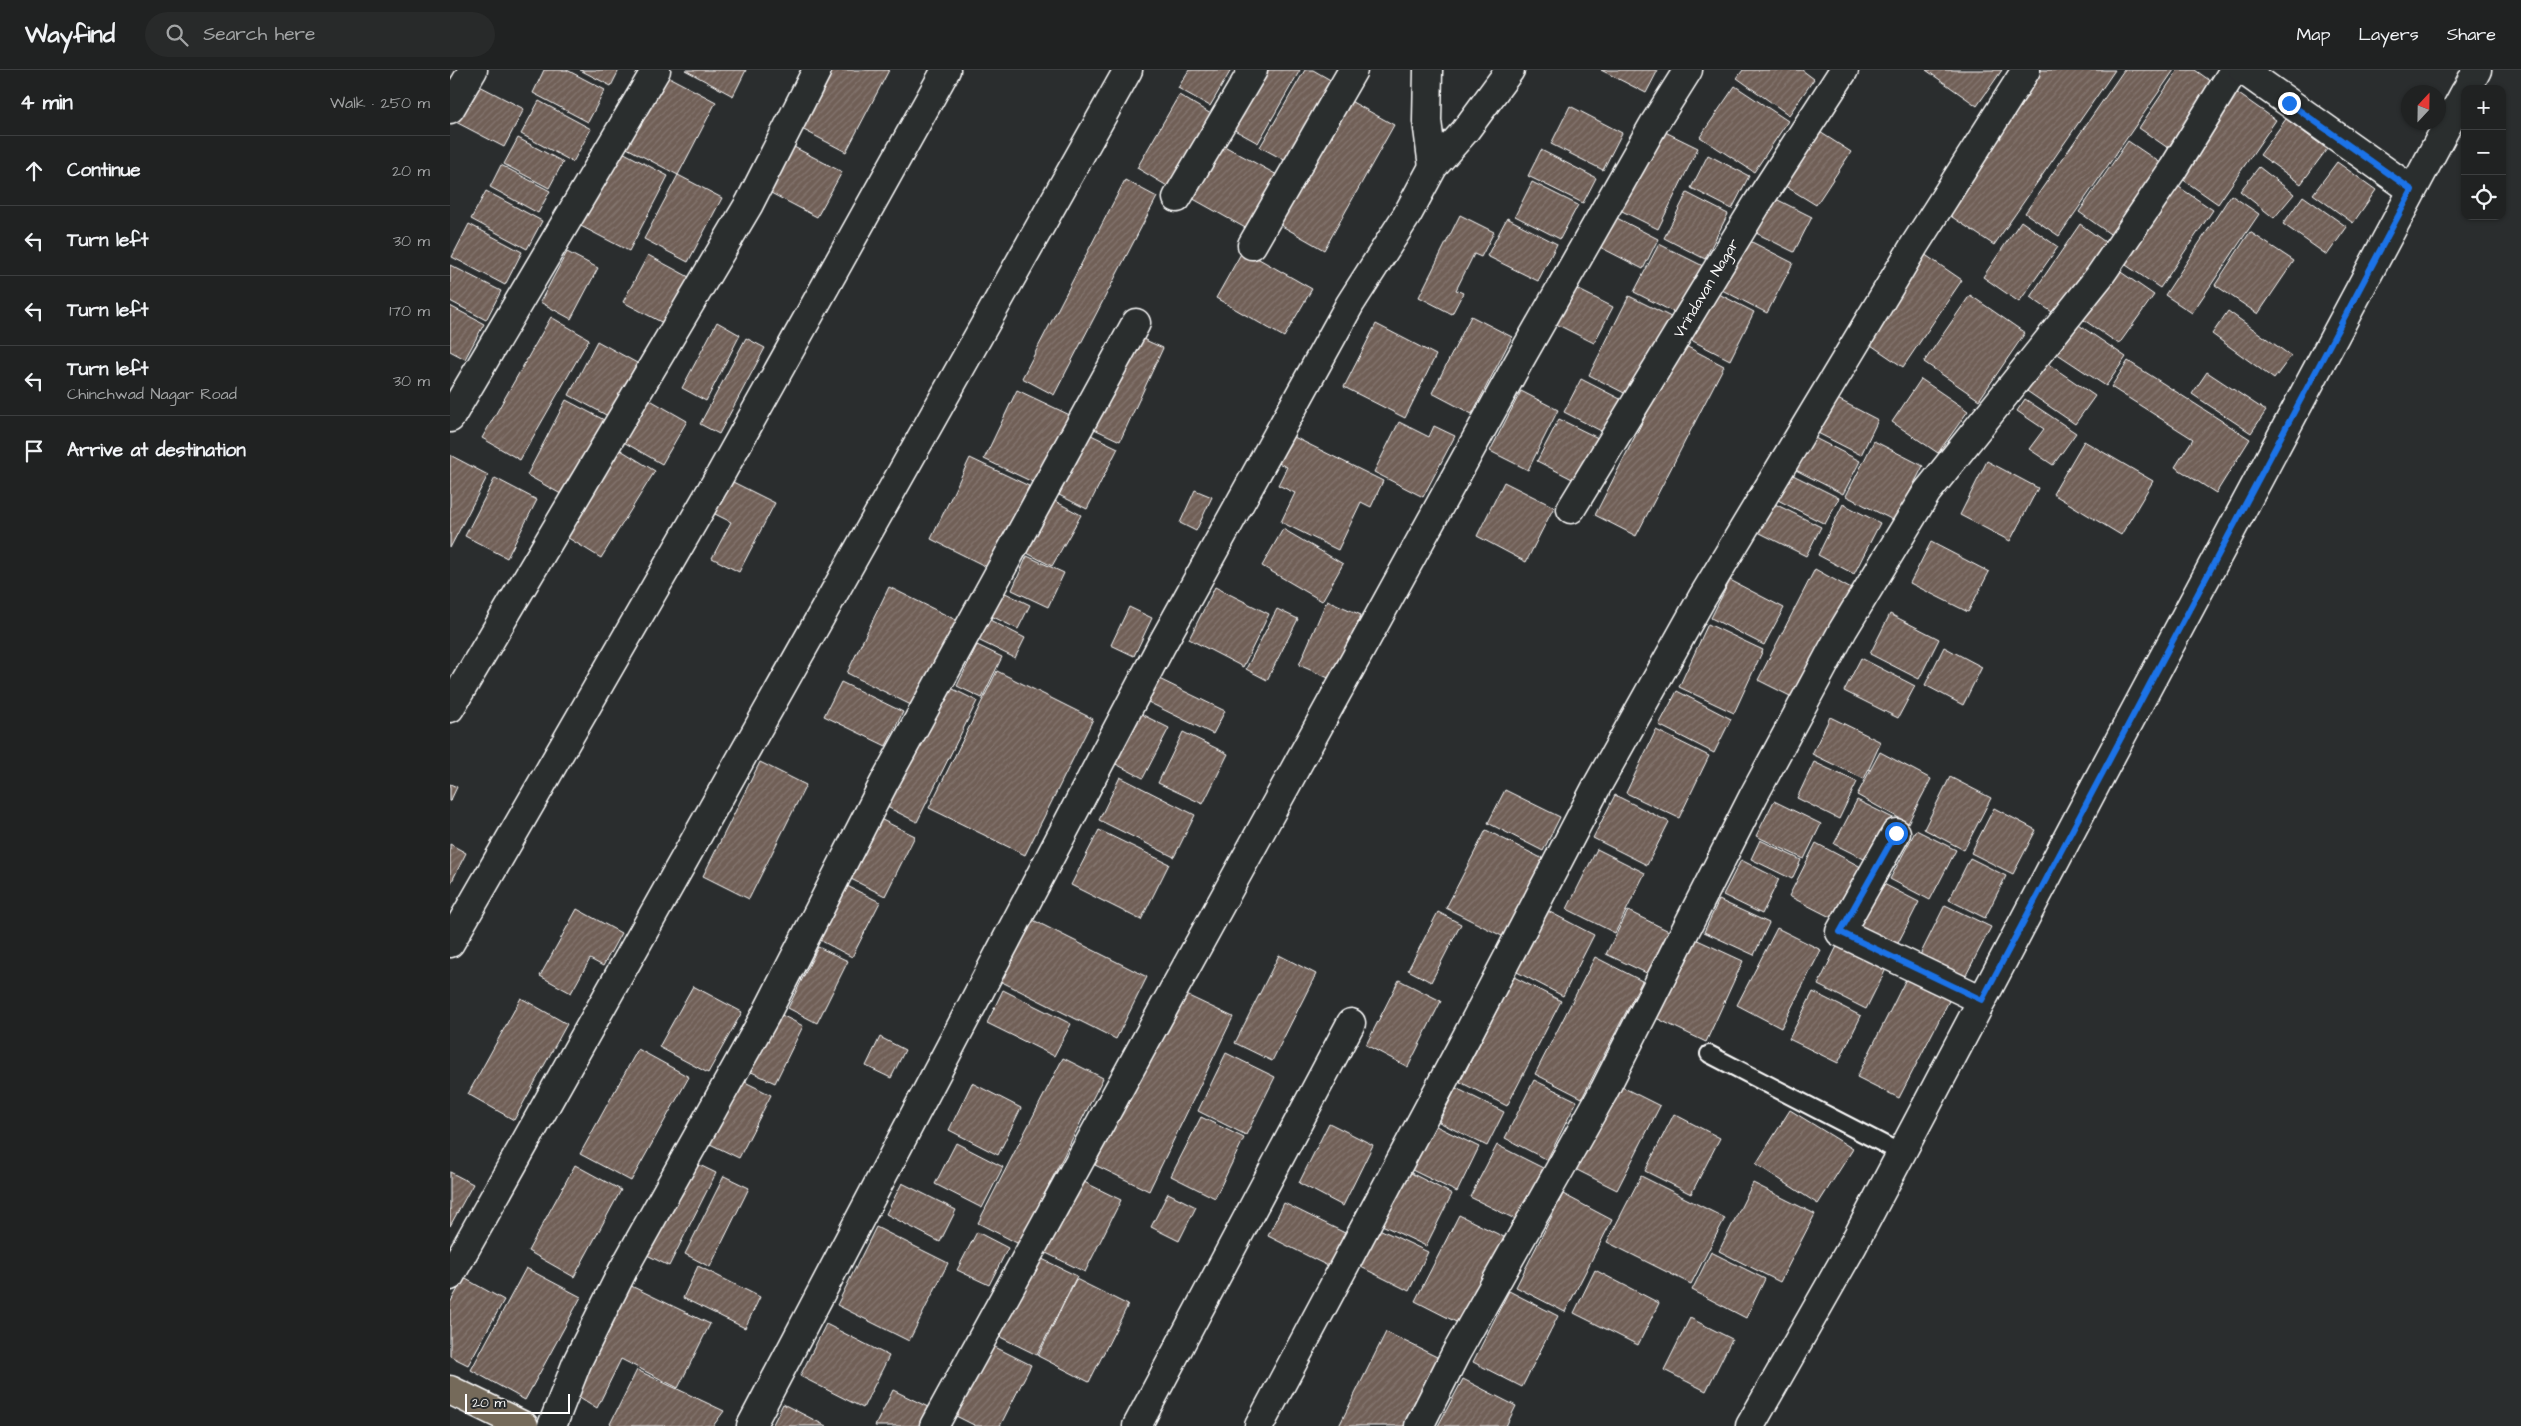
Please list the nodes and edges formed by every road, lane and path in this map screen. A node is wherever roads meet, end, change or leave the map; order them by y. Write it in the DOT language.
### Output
graph roads {
  1 [pos="473,70"];
  2 [pos="656,70"];
  3 [pos="817,70"];
  4 [pos="946,70"];
  5 [pos="1128,70"];
  6 [pos="1253,70"];
  7 [pos="1353,70"];
  8 [pos="1428,70"];
  9 [pos="1510,70"];
  10 [pos="1688,70"];
  11 [pos="1844,70"];
  12 [pos="2026,70"];
  13 [pos="2234,70"];
  14 [pos="2243,70"];
  15 [pos="2477,70"];
  16 [pos="2469,85"];
  17 [pos="2461,99"];
  18 [pos="450,109"];
  19 [pos="1433,167"];
  20 [pos="2412,190"];
  21 [pos="1177,198"];
  22 [pos="1252,245"];
  23 [pos="1136,323"];
  24 [pos="450,418"];
  25 [pos="1571,509"];
  26 [pos="450,708"];
  27 [pos="1896,833"];
  28 [pos="450,943"];
  29 [pos="1982,1000"];
  30 [pos="1351,1023"];
  31 [pos="1709,1054"];
  32 [pos="1901,1153"];
  33 [pos="450,1276"];
  34 [pos="450,1390"];
  35 [pos="524,1426"];
  36 [pos="552,1426"];
  37 [pos="751,1426"];
  38 [pos="934,1426"];
  39 [pos="1137,1426"];
  40 [pos="1259,1426"];
  41 [pos="1419,1426"];
  42 [pos="1750,1426"];
  1 -- 18 [label="street"];
  2 -- 24 [label="street"];
  3 -- 26 [label="street"];
  4 -- 28 [label="street"];
  5 -- 33 [label="street"];
  6 -- 21 [label="street"];
  7 -- 22 [label="street"];
  8 -- 19 [label="street"];
  9 -- 19 [label="street"];
  10 -- 38 [label="street"];
  11 -- 25 [label="street, Vrindavan Nagar"];
  12 -- 40 [label="street"];
  13 -- 41 [label="street"];
  14 -- 20 [label="street"];
  15 -- 16 [label="street"];
  17 -- 20 [label="street"];
  19 -- 37 [label="street"];
  20 -- 29 [label="street"];
  23 -- 36 [label="street"];
  27 -- 29 [label="street"];
  29 -- 32 [label="street"];
  30 -- 39 [label="street"];
  31 -- 32 [label="lane"];
  32 -- 42 [label="street"];
  34 -- 35 [label="main road"];
}
